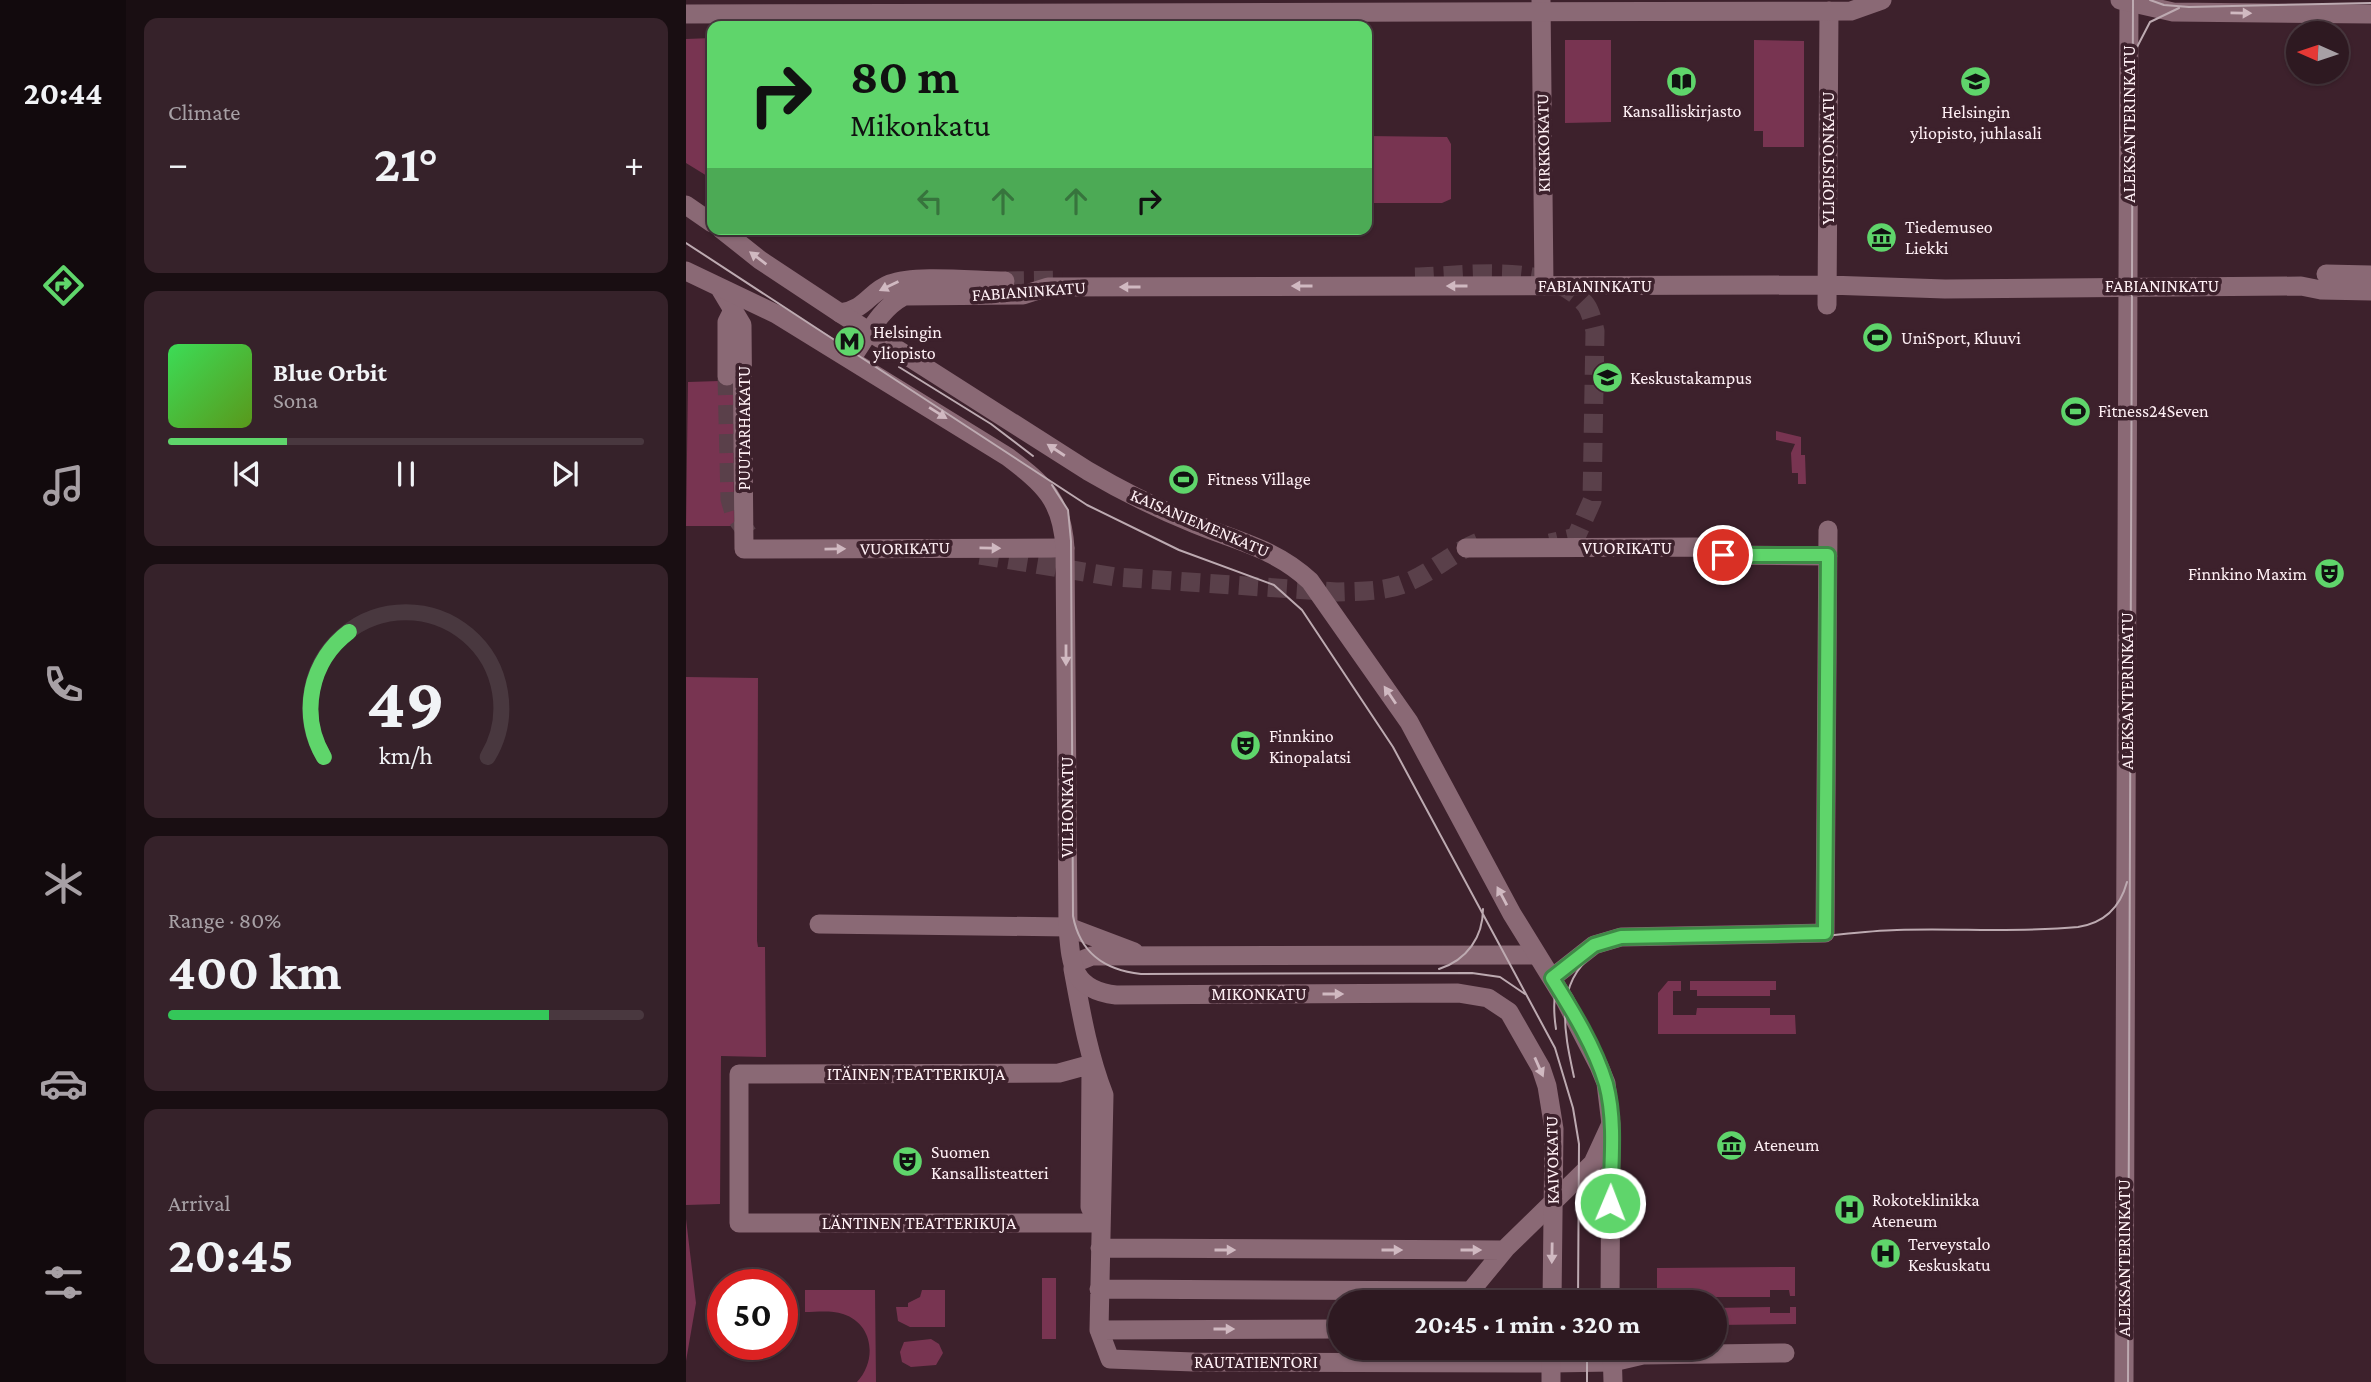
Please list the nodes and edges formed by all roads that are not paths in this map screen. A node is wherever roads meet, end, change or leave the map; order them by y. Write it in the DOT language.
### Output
graph roads {
  1 [pos="1882,0"];
  2 [pos="2126,1"];
  3 [pos="1541,5"];
  4 [pos="1300,6"];
  5 [pos="1829,11"];
  6 [pos="686,14"];
  7 [pos="2371,14"];
  8 [pos="744,20"];
  9 [pos="686,205"];
  10 [pos="707,220"];
  11 [pos="728,235"];
  12 [pos="686,271"];
  13 [pos="2326,274"];
  14 [pos="2371,275"];
  15 [pos="1005,281"];
  16 [pos="1544,286"];
  17 [pos="2128,287"];
  18 [pos="722,290"];
  19 [pos="2371,291"];
  20 [pos="1828,295"];
  21 [pos="734,308"];
  22 [pos="840,313"];
  23 [pos="869,332"];
  24 [pos="851,359"];
  25 [pos="727,376"];
  26 [pos="1828,530"];
  27 [pos="1065,548"];
  28 [pos="1466,548"];
  29 [pos="744,549"];
  30 [pos="1828,555"];
  31 [pos="819,924"];
  32 [pos="1068,927"];
  33 [pos="1142,955"];
  34 [pos="1536,955"];
  35 [pos="1073,969"];
  36 [pos="1552,978"];
  37 [pos="1518,1026"];
  38 [pos="1092,1064"];
  39 [pos="1611,1124"];
  40 [pos="1553,1205"];
  41 [pos="739,1223"];
  42 [pos="1099,1223"];
  43 [pos="1100,1248"];
  44 [pos="1504,1250"];
  45 [pos="1099,1289"];
  46 [pos="1471,1290"];
  47 [pos="1552,1290"];
  48 [pos="1610,1290"];
  49 [pos="1328,1293"];
  50 [pos="1099,1329"];
  51 [pos="1328,1329"];
  52 [pos="1785,1353"];
  53 [pos="1727,1354"];
  54 [pos="1397,1360"];
  55 [pos="1579,1360"];
  56 [pos="1613,1360"];
  57 [pos="1128,1362"];
  58 [pos="1394,1362"];
  59 [pos="1551,1364"];
  60 [pos="1613,1382"];
  61 [pos="2124,1382"];
  1 -- 5 [label="street"];
  2 -- 7 [label="street, one-way"];
  2 -- 17 [label="street, ALEKSANTERINKATU"];
  3 -- 4 [label="street"];
  3 -- 5 [label="street"];
  3 -- 16 [label="street, KIRKKOKATU"];
  4 -- 8 [label="street"];
  5 -- 20 [label="street, YLIOPISTONKATU"];
  6 -- 8 [label="street"];
  9 -- 10 [label="street"];
  22 -- 11 [label="street, KAISANIEMENKATU, one-way"];
  12 -- 18 [label="street"];
  13 -- 14 [label="street"];
  15 -- 22 [label="street, FABIANINKATU, one-way"];
  16 -- 20 [label="street, FABIANINKATU"];
  16 -- 23 [label="street, FABIANINKATU, one-way"];
  17 -- 19 [label="street, FABIANINKATU"];
  17 -- 20 [label="street, FABIANINKATU"];
  17 -- 61 [label="street, ALEKSANTERINKATU"];
  18 -- 21 [label="street, PUUTARHAKATU"];
  18 -- 24 [label="street"];
  21 -- 25 [label="street, PUUTARHAKATU"];
  21 -- 29 [label="street, PUUTARHAKATU"];
  22 -- 23 [label="street, KAISANIEMENKATU"];
  23 -- 24 [label="street, FABIANINKATU"];
  34 -- 23 [label="street, KAISANIEMENKATU, one-way"];
  24 -- 27 [label="street, one-way"];
  26 -- 30 [label="street"];
  29 -- 27 [label="street, VUORIKATU, one-way"];
  27 -- 32 [label="street, VILHONKATU, one-way"];
  28 -- 30 [label="street, VUORIKATU"];
  30 -- 36 [label="street"];
  31 -- 32 [label="street"];
  32 -- 33 [label="street"];
  32 -- 35 [label="street, VILHONKATU"];
  33 -- 34 [label="street"];
  33 -- 35 [label="street"];
  34 -- 36 [label="street"];
  35 -- 37 [label="street, MIKONKATU, one-way"];
  35 -- 38 [label="street, VILHONKATU"];
  36 -- 39 [label="street"];
  37 -- 40 [label="street, KAIVOKATU, one-way"];
  38 -- 41 [label="street, ITÄINEN TEATTERIKUJA"];
  38 -- 42 [label="street, VILHONKATU"];
  39 -- 40 [label="street"];
  39 -- 48 [label="street"];
  40 -- 44 [label="street"];
  40 -- 47 [label="street, KAIVOKATU, one-way"];
  41 -- 42 [label="street, LÄNTINEN TEATTERIKUJA"];
  42 -- 43 [label="street, VILHONKATU"];
  43 -- 44 [label="street, one-way"];
  43 -- 45 [label="street, VILHONKATU"];
  44 -- 46 [label="street"];
  45 -- 49 [label="street"];
  45 -- 50 [label="street, VILHONKATU"];
  50 -- 51 [label="street, one-way"];
  50 -- 57 [label="street, VILHONKATU"];
  52 -- 53 [label="street, RAUTATIENTORI"];
  54 -- 58 [label="street"];
  55 -- 59 [label="street, RAUTATIENTORI"];
  56 -- 60 [label="street"];
  57 -- 58 [label="street, RAUTATIENTORI"];
  58 -- 59 [label="street, RAUTATIENTORI"];
}
